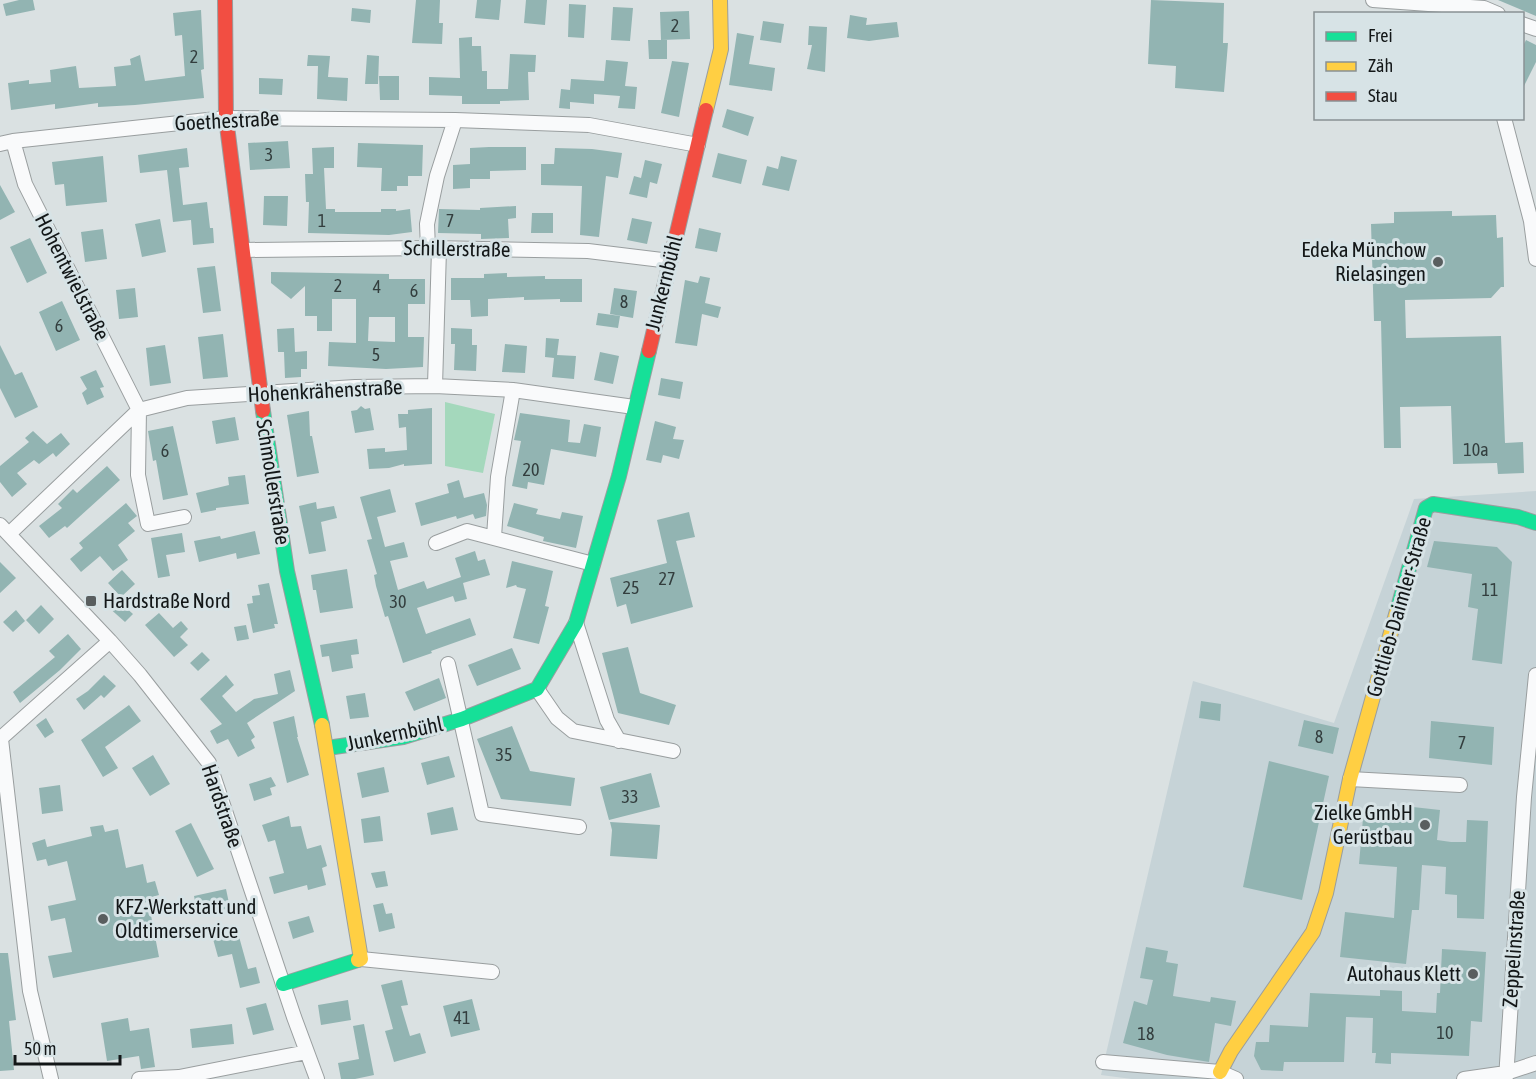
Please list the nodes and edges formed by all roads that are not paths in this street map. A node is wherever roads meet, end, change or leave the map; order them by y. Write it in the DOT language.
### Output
graph roads {
  1 [pos="225,0"];
  2 [pos="720,0"];
  3 [pos="1373,0"];
  4 [pos="1484,7"];
  5 [pos="226,118"];
  6 [pos="455,120"];
  7 [pos="1505,120"];
  8 [pos="6,142"];
  9 [pos="698,145"];
  10 [pos="434,248"];
  11 [pos="243,250"];
  12 [pos="1536,259"];
  13 [pos="670,261"];
  14 [pos="435,386"];
  15 [pos="513,390"];
  16 [pos="260,394"];
  17 [pos="634,407"];
  18 [pos="139,410"];
  19 [pos="184,517"];
  20 [pos="1536,523"];
  21 [pos="5,530"];
  22 [pos="494,537"];
  23 [pos="436,543"];
  24 [pos="593,564"];
  25 [pos="576,623"];
  26 [pos="110,640"];
  27 [pos="448,664"];
  28 [pos="1536,675"];
  29 [pos="537,689"];
  30 [pos="462,719"];
  31 [pos="1,739"];
  32 [pos="620,741"];
  33 [pos="327,748"];
  34 [pos="673,751"];
  35 [pos="1350,779"];
  36 [pos="1460,785"];
  37 [pos="579,827"];
  38 [pos="361,959"];
  39 [pos="492,972"];
  40 [pos="283,984"];
  41 [pos="307,1052"];
  42 [pos="1103,1062"];
  43 [pos="1536,1063"];
  44 [pos="1221,1072"];
  45 [pos="1506,1076"];
  46 [pos="51,1079"];
  47 [pos="140,1079"];
  48 [pos="317,1079"];
  49 [pos="1236,1079"];
  50 [pos="1464,1079"];
  1 -- 5 [label="street, Schmollerstraße"];
  2 -- 9 [label="street, Junkernbühl"];
  3 -- 4 [label="street"];
  5 -- 6 [label="street, Goethestraße"];
  5 -- 8 [label="street, Goethestraße"];
  5 -- 11 [label="street, Schmollerstraße"];
  6 -- 9 [label="street, Goethestraße"];
  6 -- 10 [label="street"];
  7 -- 12 [label="street"];
  8 -- 18 [label="street, Hohentwielstraße"];
  9 -- 13 [label="street, Junkernbühl"];
  10 -- 11 [label="street, Schillerstraße"];
  10 -- 13 [label="street, Schillerstraße"];
  10 -- 14 [label="street"];
  11 -- 16 [label="street, Schmollerstraße"];
  13 -- 17 [label="street, Junkernbühl"];
  14 -- 15 [label="street, Hohenkrähenstraße"];
  14 -- 16 [label="street, Hohenkrähenstraße"];
  15 -- 17 [label="street, Hohenkrähenstraße"];
  15 -- 22 [label="street"];
  16 -- 18 [label="street, Hohenkrähenstraße"];
  16 -- 33 [label="street, Schmollerstraße"];
  17 -- 24 [label="street, Junkernbühl"];
  18 -- 19 [label="street"];
  18 -- 21 [label="street, Hohenkrähenstraße"];
  20 -- 35 [label="street, Gottlieb-Daimler-Straße"];
  21 -- 26 [label="street, Hardstraße"];
  22 -- 23 [label="street"];
  22 -- 24 [label="street"];
  24 -- 25 [label="street, Junkernbühl"];
  25 -- 29 [label="street, Junkernbühl"];
  25 -- 32 [label="street"];
  26 -- 31 [label="street"];
  26 -- 40 [label="street, Hardstraße"];
  27 -- 30 [label="street, Junkernbühl"];
  28 -- 45 [label="street, Zeppelinstraße"];
  29 -- 30 [label="street, Junkernbühl"];
  29 -- 32 [label="street"];
  30 -- 33 [label="street, Junkernbühl"];
  30 -- 37 [label="street, Junkernbühl"];
  31 -- 46 [label="street"];
  32 -- 34 [label="street"];
  33 -- 38 [label="street, Schmollerstraße"];
  35 -- 36 [label="street"];
  35 -- 44 [label="street, Gottlieb-Daimler-Straße"];
  38 -- 39 [label="street"];
  38 -- 40 [label="street"];
  40 -- 41 [label="street, Hardstraße"];
  41 -- 47 [label="street"];
  41 -- 48 [label="street, Hardstraße"];
  42 -- 44 [label="street"];
  43 -- 45 [label="street"];
  44 -- 49 [label="street"];
  45 -- 50 [label="street"];
}
